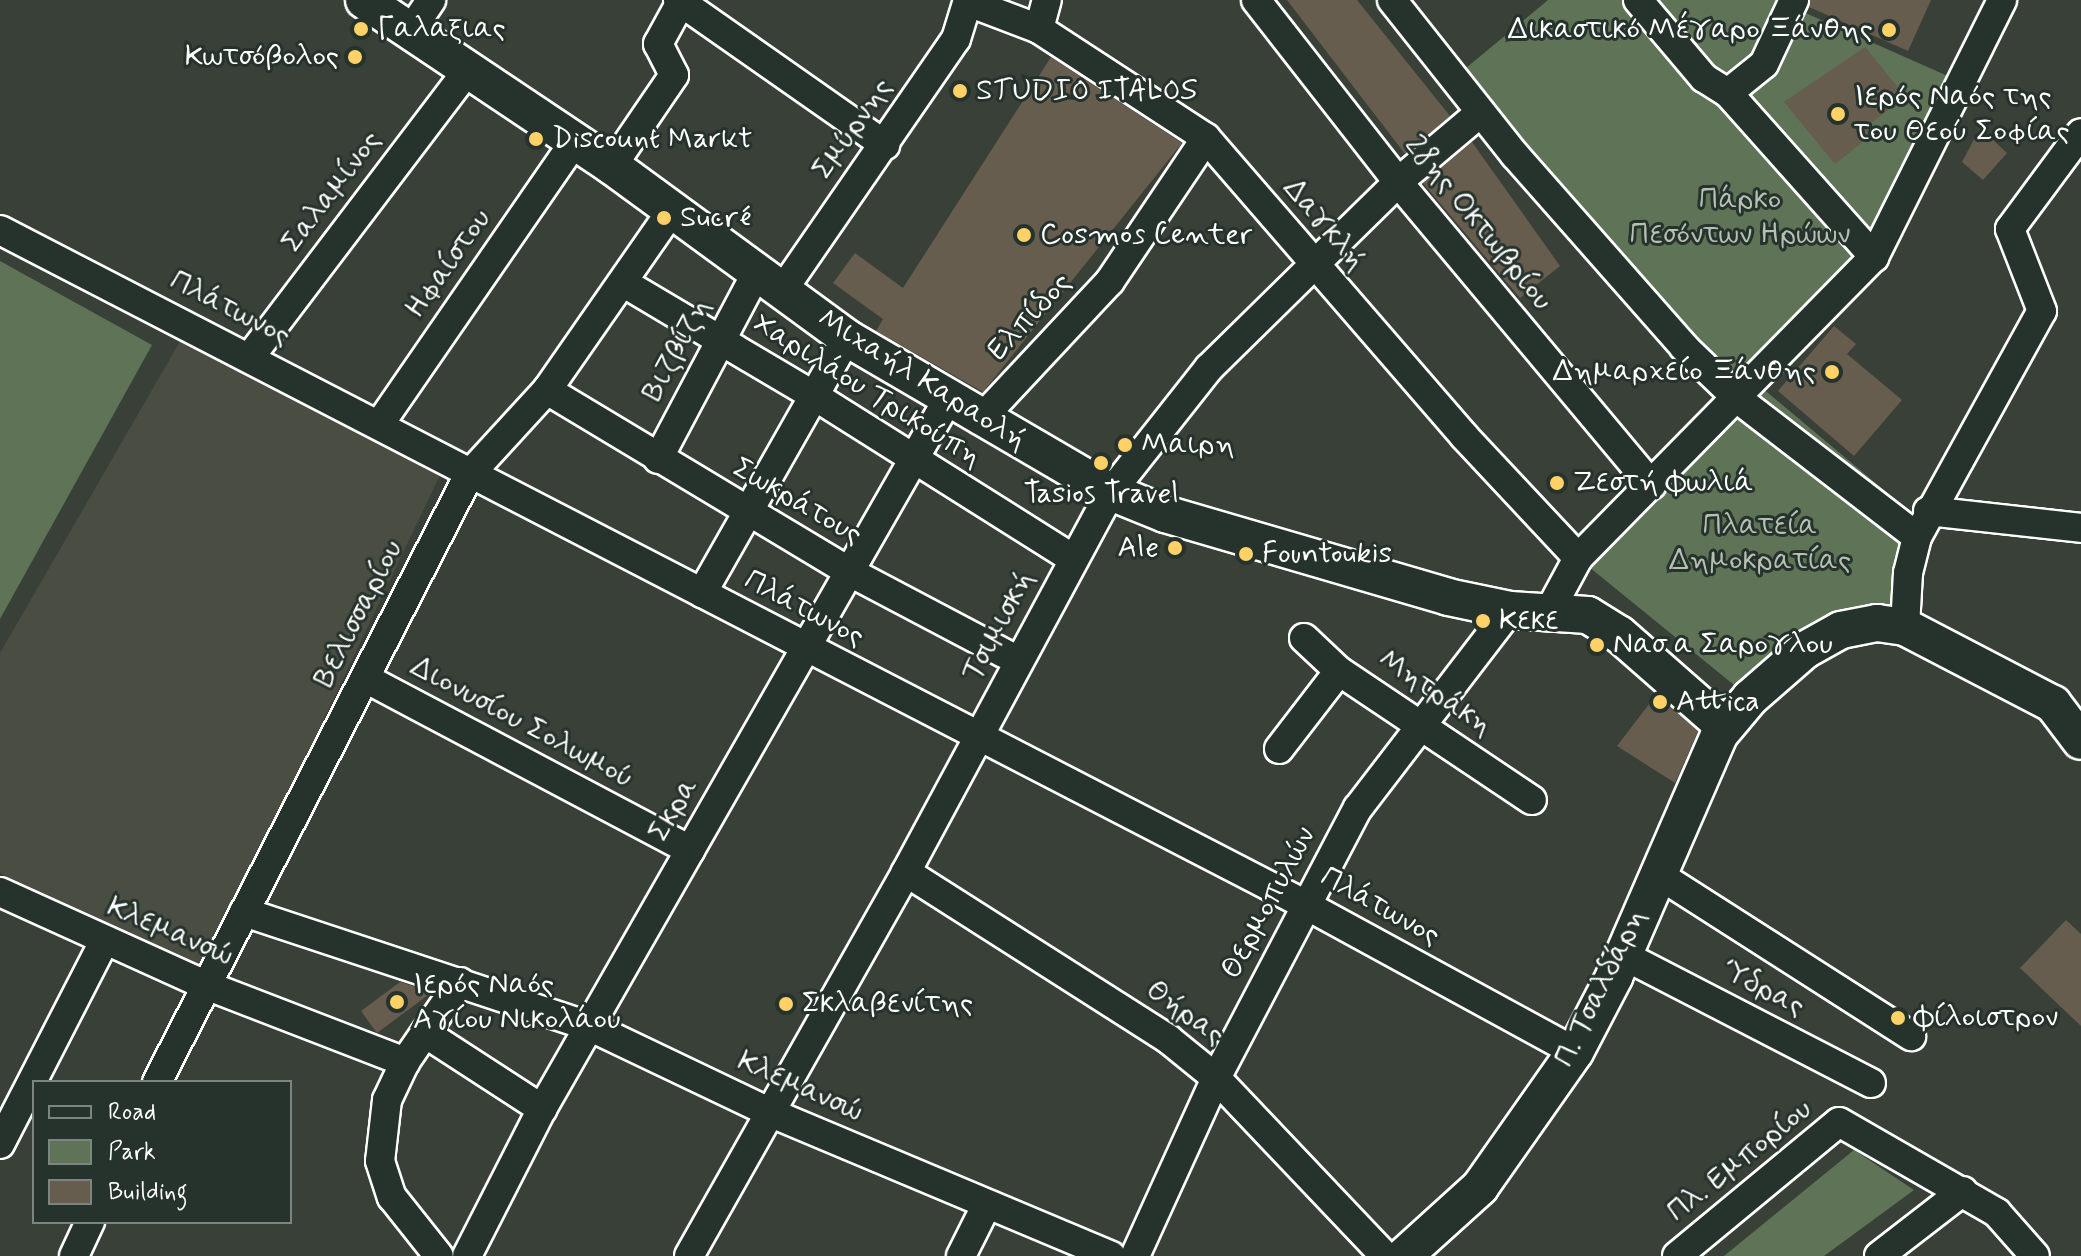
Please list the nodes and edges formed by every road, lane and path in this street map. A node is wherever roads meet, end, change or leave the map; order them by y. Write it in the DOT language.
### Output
graph roads {
  1 [pos="364,0"];
  2 [pos="431,0"];
  3 [pos="1047,0"];
  4 [pos="1256,0"];
  5 [pos="1392,0"];
  6 [pos="1638,0"];
  7 [pos="1794,0"];
  8 [pos="2002,0"];
  9 [pos="679,1"];
  10 [pos="968,1"];
  11 [pos="1039,29"];
  12 [pos="411,30"];
  13 [pos="469,68"];
  14 [pos="1728,93"];
  15 [pos="1480,113"];
  16 [pos="2081,133"];
  17 [pos="1206,138"];
  18 [pos="575,141"];
  19 [pos="885,145"];
  20 [pos="612,166"];
  21 [pos="1398,182"];
  22 [pos="672,210"];
  23 [pos="0,230"];
  24 [pos="1874,257"];
  25 [pos="1313,265"];
  26 [pos="769,281"];
  27 [pos="624,283"];
  28 [pos="847,338"];
  29 [pos="719,339"];
  30 [pos="250,357"];
  31 [pos="547,390"];
  32 [pos="813,395"];
  33 [pos="1738,399"];
  34 [pos="947,401"];
  35 [pos="980,420"];
  36 [pos="379,425"];
  37 [pos="658,459"];
  38 [pos="913,459"];
  39 [pos="469,475"];
  40 [pos="1651,485"];
  41 [pos="1111,492"];
  42 [pos="1928,511"];
  43 [pos="748,513"];
  44 [pos="2081,528"];
  45 [pos="1917,537"];
  46 [pos="1578,558"];
  47 [pos="1073,559"];
  48 [pos="850,572"];
  49 [pos="702,593"];
  50 [pos="1510,610"];
  51 [pos="1550,610"];
  52 [pos="1905,627"];
  53 [pos="1304,638"];
  54 [pos="807,651"];
  55 [pos="1019,661"];
  56 [pos="1339,671"];
  57 [pos="365,678"];
  58 [pos="1423,725"];
  59 [pos="1725,727"];
  60 [pos="978,736"];
  61 [pos="2081,741"];
  62 [pos="1279,749"];
  63 [pos="1532,800"];
  64 [pos="690,850"];
  65 [pos="906,872"];
  66 [pos="1656,873"];
  67 [pos="0,892"];
  68 [pos="1304,904"];
  69 [pos="244,912"];
  70 [pos="104,942"];
  71 [pos="1623,955"];
  72 [pos="460,982"];
  73 [pos="203,984"];
  74 [pos="591,1027"];
  75 [pos="425,1033"];
  76 [pos="1911,1036"];
  77 [pos="1575,1052"];
  78 [pos="405,1062"];
  79 [pos="1216,1078"];
  80 [pos="33,1080"];
  81 [pos="158,1080"];
  82 [pos="32,1082"];
  83 [pos="1871,1083"];
  84 [pos="542,1109"];
  85 [pos="769,1112"];
  86 [pos="0,1144"];
  87 [pos="1963,1191"];
  88 [pos="986,1206"];
  89 [pos="89,1224"];
  90 [pos="74,1256"];
  91 [pos="439,1256"];
  92 [pos="467,1256"];
  93 [pos="689,1256"];
  94 [pos="961,1256"];
  95 [pos="1111,1256"];
  96 [pos="1135,1256"];
  97 [pos="1385,1256"];
  98 [pos="1404,1256"];
  99 [pos="1677,1256"];
  100 [pos="1879,1256"];
  101 [pos="2035,1256"];
  1 -- 12 [label="main road, Μιχαήλ Καραολή"];
  2 -- 12 [label="street"];
  3 -- 11 [label="street"];
  4 -- 21 [label="street, 28ης Οκτωβρίου"];
  5 -- 15 [label="street"];
  6 -- 14 [label="street"];
  7 -- 14 [label="street"];
  8 -- 24 [label="street"];
  9 -- 19 [label="street"];
  9 -- 20 [label="street"];
  10 -- 11 [label="street, Δαγκλή"];
  10 -- 19 [label="street, Σμύρνης"];
  11 -- 17 [label="street, Δαγκλή"];
  12 -- 13 [label="main road, Μιχαήλ Καραολή"];
  13 -- 18 [label="main road, Μιχαήλ Καραολή"];
  13 -- 30 [label="street, Σαλαμίνος"];
  14 -- 24 [label="street"];
  15 -- 21 [label="street, Τσιμισκή"];
  15 -- 33 [label="street"];
  16 -- 42 [label="street"];
  17 -- 25 [label="street, Δαγκλή"];
  17 -- 35 [label="street, Ελπίδος"];
  18 -- 20 [label="main road, Μιχαήλ Καραολή"];
  18 -- 36 [label="street, Ηφαίστου"];
  19 -- 26 [label="street, Σμύρνης"];
  20 -- 22 [label="main road, Μιχαήλ Καραολή"];
  21 -- 25 [label="street, Τσιμισκή"];
  21 -- 40 [label="street, 28ης Οκτωβρίου"];
  22 -- 26 [label="main road, Μιχαήλ Καραολή"];
  22 -- 27 [label="street, Βελισσαρίου"];
  23 -- 30 [label="street, Πλάτωνος"];
  24 -- 33 [label="street"];
  25 -- 41 [label="street, Τσιμισκή"];
  25 -- 46 [label="street, Δαγκλή"];
  26 -- 28 [label="main road, Μιχαήλ Καραολή"];
  26 -- 29 [label="street, Βιζβίζη"];
  27 -- 29 [label="street, Χαριλάου Τρικούπη"];
  27 -- 31 [label="street, Βελισσαρίου"];
  28 -- 32 [label="street"];
  28 -- 34 [label="main road, Μιχαήλ Καραολή"];
  29 -- 32 [label="street, Χαριλάου Τρικούπη"];
  29 -- 37 [label="street, Βιζβίζη"];
  30 -- 36 [label="street, Πλάτωνος"];
  31 -- 37 [label="street, Σωκράτους"];
  31 -- 39 [label="street, Βελισσαρίου"];
  32 -- 38 [label="street, Χαριλάου Τρικούπη"];
  32 -- 43 [label="street"];
  33 -- 40 [label="street"];
  33 -- 45 [label="street"];
  34 -- 35 [label="main road, Μιχαήλ Καραολή"];
  34 -- 38 [label="street, Σκρα"];
  35 -- 41 [label="main road, Μιχαήλ Καραολή"];
  36 -- 39 [label="street, Πλάτωνος"];
  37 -- 43 [label="street, Σωκράτους"];
  38 -- 47 [label="street, Χαριλάου Τρικούπη"];
  38 -- 48 [label="street, Σκρα"];
  39 -- 49 [label="street, Πλάτωνος"];
  39 -- 57 [label="street, Βελισσαρίου"];
  40 -- 46 [label="street"];
  41 -- 47 [label="street, Τσιμισκή"];
  41 -- 50 [label="main road, Μιχαήλ Καραολή"];
  42 -- 44 [label="street"];
  42 -- 45 [label="street"];
  43 -- 48 [label="street, Σωκράτους"];
  43 -- 49 [label="street"];
  45 -- 52 [label="street"];
  46 -- 51 [label="street"];
  47 -- 55 [label="street, Τσιμισκή"];
  48 -- 54 [label="street, Σκρα"];
  48 -- 55 [label="street, Σωκράτους"];
  49 -- 54 [label="street, Πλάτωνος"];
  50 -- 51 [label="main road, Μιχαήλ Καραολή"];
  50 -- 58 [label="street, Θερμοπυλών"];
  51 -- 59 [label="main road, Μιχαήλ Καραολή"];
  52 -- 59 [label="main road"];
  52 -- 61 [label="main road"];
  53 -- 56 [label="street, Μητράκη"];
  54 -- 60 [label="street, Πλάτωνος"];
  54 -- 64 [label="street, Σκρα"];
  55 -- 60 [label="street, Τσιμισκή"];
  56 -- 58 [label="street, Μητράκη"];
  56 -- 62 [label="street"];
  57 -- 64 [label="street, Διονυσίου Σολωμού"];
  57 -- 69 [label="street, Βελισσαρίου"];
  58 -- 63 [label="street, Μητράκη"];
  58 -- 68 [label="street, Θερμοπυλών"];
  59 -- 66 [label="main road, Π. Τσαλδάρη"];
  60 -- 65 [label="street, Τσιμισκή"];
  60 -- 68 [label="street, Πλάτωνος"];
  64 -- 74 [label="street, Σκρα"];
  65 -- 79 [label="street, Θήρας"];
  65 -- 85 [label="street, Τσιμισκή"];
  66 -- 71 [label="main road, Π. Τσαλδάρη"];
  66 -- 76 [label="street"];
  67 -- 70 [label="street, Κλεμανσώ"];
  68 -- 77 [label="street, Πλάτωνος"];
  68 -- 79 [label="street, Θερμοπυλών"];
  69 -- 72 [label="street, Κλεμανσώ"];
  69 -- 73 [label="street, Βελισσαρίου"];
  70 -- 73 [label="street, Κλεμανσώ"];
  70 -- 80 [label="street"];
  71 -- 77 [label="main road, Π. Τσαλδάρη"];
  71 -- 83 [label="street, Ύδρας"];
  72 -- 74 [label="street, Κλεμανσώ"];
  72 -- 75 [label="street"];
  73 -- 78 [label="street, Κλεμανσώ"];
  73 -- 81 [label="street, Βελισσαρίου"];
  74 -- 84 [label="street, Σκρα"];
  74 -- 85 [label="street, Κλεμανσώ"];
  75 -- 78 [label="street"];
  75 -- 84 [label="street"];
  77 -- 98 [label="main road, Π. Τσαλδάρη"];
  78 -- 91 [label="street"];
  79 -- 96 [label="street, Θερμοπυλών"];
  79 -- 97 [label="street, Θήρας"];
  82 -- 86 [label="street"];
  84 -- 92 [label="street, Σκρα"];
  85 -- 88 [label="street, Κλεμανσώ"];
  85 -- 93 [label="street, Τσιμισκή"];
  87 -- 99 [label="street, Πλ. Εμπορίου"];
  87 -- 100 [label="street"];
  87 -- 101 [label="street"];
  88 -- 94 [label="street"];
  88 -- 95 [label="street, Κλεμανσώ"];
  89 -- 90 [label="street"];
}
